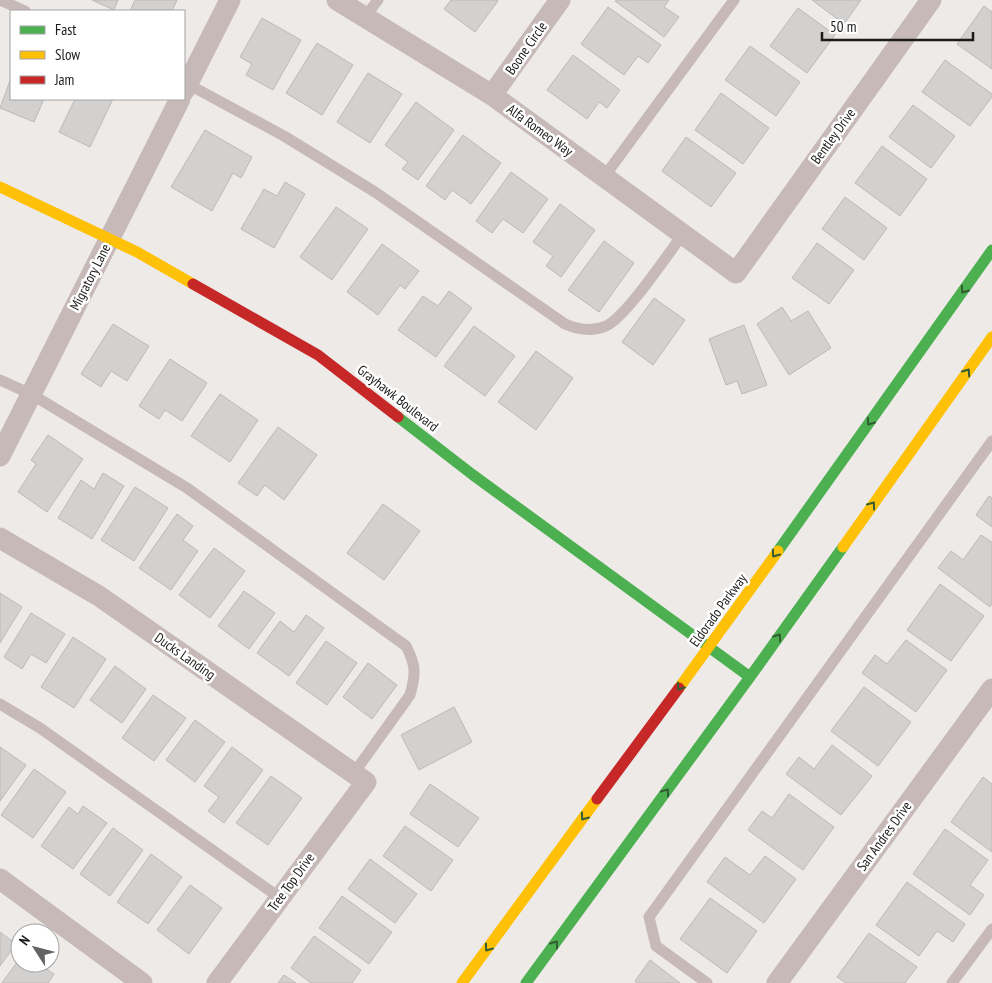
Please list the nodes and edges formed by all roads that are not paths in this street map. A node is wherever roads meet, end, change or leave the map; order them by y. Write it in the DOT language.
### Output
graph roads {
  1 [pos="0,0"];
  2 [pos="230,0"];
  3 [pos="337,0"];
  4 [pos="378,0"];
  5 [pos="560,0"];
  6 [pos="734,0"];
  7 [pos="931,0"];
  8 [pos="23,10"];
  9 [pos="365,18"];
  10 [pos="185,87"];
  11 [pos="185,89"];
  12 [pos="492,96"];
  13 [pos="178,100"];
  14 [pos="604,177"];
  15 [pos="0,187"];
  16 [pos="683,234"];
  17 [pos="109,239"];
  18 [pos="992,250"];
  19 [pos="736,272"];
  20 [pos="992,337"];
  21 [pos="0,380"];
  22 [pos="31,394"];
  23 [pos="992,441"];
  24 [pos="0,456"];
  25 [pos="0,538"];
  26 [pos="709,647"];
  27 [pos="750,677"];
  28 [pos="992,689"];
  29 [pos="0,704"];
  30 [pos="360,778"];
  31 [pos="0,879"];
  32 [pos="280,898"];
  33 [pos="992,928"];
  34 [pos="534,980"];
  35 [pos="142,983"];
  36 [pos="217,983"];
  37 [pos="462,983"];
  38 [pos="707,983"];
  39 [pos="777,983"];
  40 [pos="952,983"];
  1 -- 8 [label="lane"];
  2 -- 10 [label="street, Migratory Lane"];
  3 -- 9 [label="street, Alfa Romeo Way"];
  4 -- 9 [label="lane"];
  5 -- 12 [label="street, Boone Circle"];
  6 -- 14 [label="lane"];
  7 -- 19 [label="street, Bentley Drive"];
  9 -- 12 [label="street, Alfa Romeo Way"];
  11 -- 16 [label="lane"];
  12 -- 14 [label="street, Alfa Romeo Way"];
  13 -- 17 [label="street, Migratory Lane"];
  14 -- 16 [label="street, Alfa Romeo Way"];
  15 -- 17 [label="main road, Grayhawk Boulevard"];
  16 -- 19 [label="street, Alfa Romeo Way"];
  17 -- 22 [label="street, Migratory Lane"];
  17 -- 26 [label="main road, Grayhawk Boulevard"];
  18 -- 26 [label="main road, Eldorado Parkway, one-way"];
  27 -- 20 [label="main road, one-way"];
  21 -- 22 [label="lane"];
  22 -- 24 [label="street, Migratory Lane"];
  22 -- 30 [label="lane"];
  23 -- 38 [label="lane"];
  25 -- 30 [label="street, Ducks Landing"];
  26 -- 27 [label="main road, Grayhawk Boulevard"];
  26 -- 37 [label="main road, Eldorado Parkway, one-way"];
  34 -- 27 [label="main road, one-way"];
  28 -- 39 [label="street, San Andres Drive"];
  29 -- 32 [label="lane"];
  30 -- 32 [label="street, Tree Top Drive"];
  31 -- 35 [label="street"];
  32 -- 36 [label="street, Tree Top Drive"];
  33 -- 40 [label="lane"];
}
